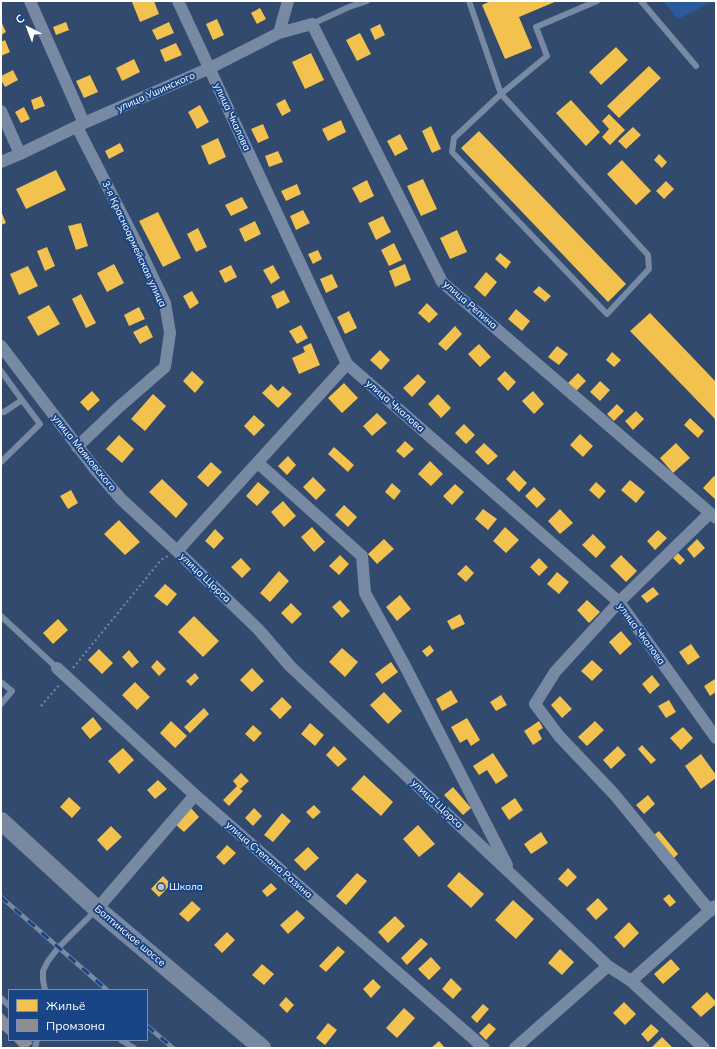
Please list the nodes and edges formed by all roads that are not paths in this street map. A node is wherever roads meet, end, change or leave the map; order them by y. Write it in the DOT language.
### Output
graph roads {
  1 [pos="30,1"];
  2 [pos="178,1"];
  3 [pos="288,1"];
  4 [pos="367,1"];
  5 [pos="469,1"];
  6 [pos="597,1"];
  7 [pos="641,1"];
  8 [pos="312,24"];
  9 [pos="279,33"];
  10 [pos="696,66"];
  11 [pos="210,68"];
  12 [pos="502,94"];
  13 [pos="1,110"];
  14 [pos="81,125"];
  15 [pos="20,154"];
  16 [pos="1,162"];
  17 [pos="1,346"];
  18 [pos="347,364"];
  19 [pos="1,371"];
  20 [pos="22,400"];
  21 [pos="2,412"];
  22 [pos="77,447"];
  23 [pos="1,462"];
  24 [pos="258,463"];
  25 [pos="713,515"];
  26 [pos="178,551"];
  27 [pos="619,602"];
  28 [pos="1,616"];
  29 [pos="57,668"];
  30 [pos="1,682"];
  31 [pos="1,704"];
  32 [pos="716,738"];
  33 [pos="195,795"];
  34 [pos="1,821"];
  35 [pos="511,874"];
  36 [pos="713,908"];
  37 [pos="97,909"];
  38 [pos="608,966"];
  39 [pos="631,981"];
  40 [pos="45,989"];
  41 [pos="123,1041"];
  42 [pos="134,1048"];
  43 [pos="262,1048"];
  44 [pos="484,1048"];
  45 [pos="515,1048"];
  46 [pos="704,1048"];
  1 -- 14 [label="street, 3-я Красноармейская улица"];
  2 -- 11 [label="street, улица Чкалова"];
  3 -- 9 [label="street"];
  4 -- 8 [label="lane"];
  5 -- 12 [label="lane"];
  6 -- 12 [label="lane"];
  7 -- 10 [label="lane"];
  8 -- 9 [label="street, улица Ушинского"];
  8 -- 25 [label="street, улица Репина"];
  9 -- 11 [label="street, улица Ушинского"];
  11 -- 14 [label="street, улица Ушинского"];
  11 -- 18 [label="street, улица Чкалова"];
  12 -- 12 [label="lane"];
  13 -- 15 [label="street"];
  14 -- 15 [label="street, улица Ушинского"];
  14 -- 22 [label="street, 3-я Красноармейская улица"];
  15 -- 16 [label="street, улица Ушинского"];
  17 -- 22 [label="street, улица Маяковского"];
  18 -- 24 [label="street"];
  18 -- 27 [label="street, улица Чкалова"];
  19 -- 20 [label="lane"];
  20 -- 21 [label="lane"];
  20 -- 23 [label="lane"];
  22 -- 26 [label="street, улица Маяковского"];
  24 -- 26 [label="street"];
  24 -- 35 [label="street"];
  25 -- 27 [label="street"];
  26 -- 35 [label="street, улица Щорса"];
  27 -- 32 [label="street, улица Чкалова"];
  27 -- 36 [label="street"];
  28 -- 29 [label="lane"];
  29 -- 33 [label="street, улица Степана Разина"];
  30 -- 31 [label="lane"];
  33 -- 37 [label="street"];
  33 -- 44 [label="street, улица Степана Разина"];
  34 -- 37 [label="main road, Болтинское шоссе"];
  35 -- 38 [label="street, улица Щорса"];
  36 -- 39 [label="street"];
  37 -- 40 [label="lane"];
  37 -- 43 [label="main road, Болтинское шоссе"];
  38 -- 39 [label="street, улица Щорса"];
  38 -- 45 [label="street"];
  39 -- 46 [label="street, улица Щорса"];
  41 -- 42 [label="lane"];
}
